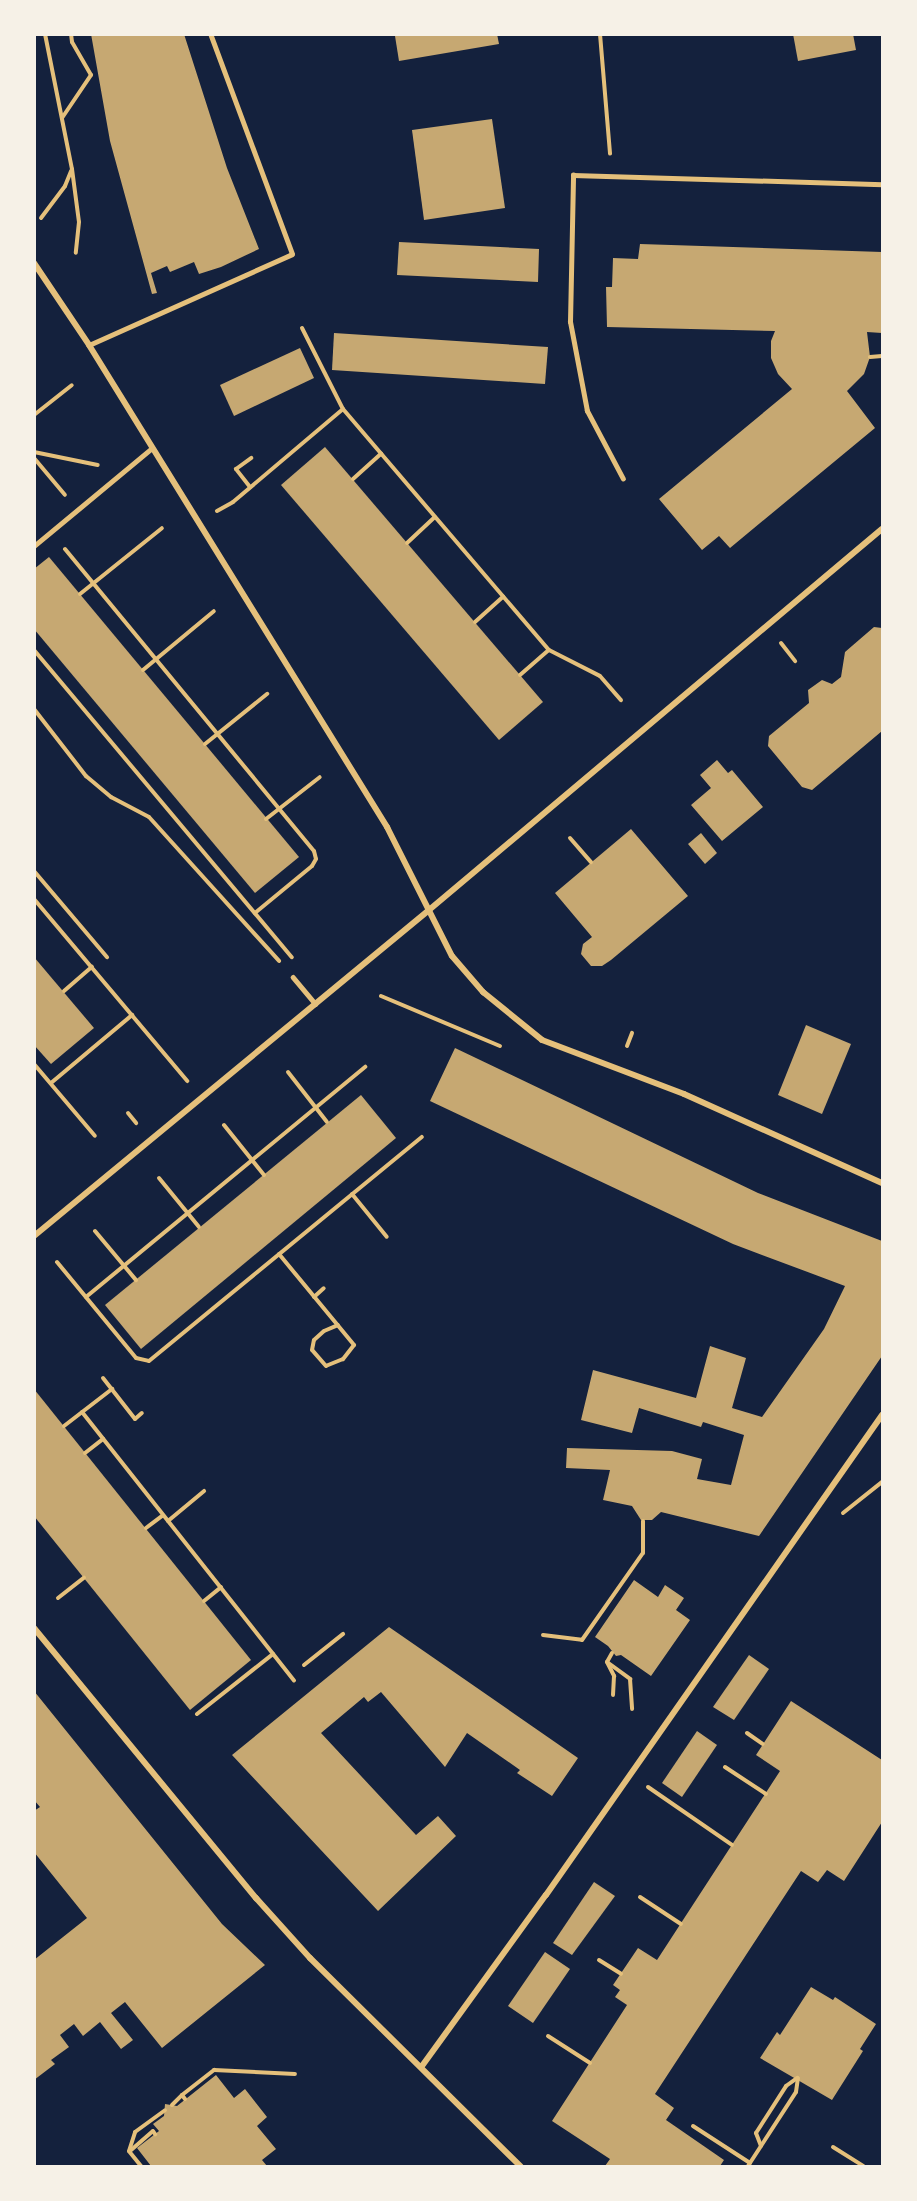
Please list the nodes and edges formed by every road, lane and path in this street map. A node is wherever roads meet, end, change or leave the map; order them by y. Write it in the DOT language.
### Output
graph roads {
  1 [pos="45,34"];
  2 [pos="71,34"];
  3 [pos="210,34"];
  4 [pos="600,34"];
  5 [pos="62,118"];
  6 [pos="72,169"];
  7 [pos="611,176"];
  8 [pos="882,184"];
  9 [pos="41,218"];
  10 [pos="76,253"];
  11 [pos="34,263"];
  12 [pos="302,328"];
  13 [pos="89,345"];
  14 [pos="882,356"];
  15 [pos="870,357"];
  16 [pos="72,385"];
  17 [pos="344,409"];
  18 [pos="34,415"];
  19 [pos="152,448"];
  20 [pos="34,452"];
  21 [pos="381,454"];
  22 [pos="34,458"];
  23 [pos="251,458"];
  24 [pos="125,471"];
  25 [pos="353,479"];
  26 [pos="623,479"];
  27 [pos="250,487"];
  28 [pos="77,510"];
  29 [pos="436,517"];
  30 [pos="198,522"];
  31 [pos="162,528"];
  32 [pos="882,528"];
  33 [pos="51,532"];
  34 [pos="407,543"];
  35 [pos="34,546"];
  36 [pos="93,583"];
  37 [pos="80,594"];
  38 [pos="503,597"];
  39 [pos="214,611"];
  40 [pos="475,622"];
  41 [pos="34,650"];
  42 [pos="549,650"];
  43 [pos="156,659"];
  44 [pos="143,670"];
  45 [pos="520,675"];
  46 [pos="267,694"];
  47 [pos="621,700"];
  48 [pos="34,710"];
  49 [pos="218,734"];
  50 [pos="205,744"];
  51 [pos="320,777"];
  52 [pos="279,808"];
  53 [pos="266,819"];
  54 [pos="570,838"];
  55 [pos="591,862"];
  56 [pos="34,871"];
  57 [pos="34,899"];
  58 [pos="429,910"];
  59 [pos="255,913"];
  60 [pos="107,957"];
  61 [pos="297,963"];
  62 [pos="92,967"];
  63 [pos="293,977"];
  64 [pos="63,991"];
  65 [pos="381,996"];
  66 [pos="316,1004"];
  67 [pos="132,1015"];
  68 [pos="632,1033"];
  69 [pos="501,1046"];
  70 [pos="627,1046"];
  71 [pos="34,1064"];
  72 [pos="365,1067"];
  73 [pos="288,1072"];
  74 [pos="51,1083"];
  75 [pos="202,1097"];
  76 [pos="316,1107"];
  77 [pos="327,1122"];
  78 [pos="224,1125"];
  79 [pos="95,1136"];
  80 [pos="422,1137"];
  81 [pos="253,1160"];
  82 [pos="264,1174"];
  83 [pos="159,1178"];
  84 [pos="882,1183"];
  85 [pos="352,1194"];
  86 [pos="188,1213"];
  87 [pos="199,1227"];
  88 [pos="95,1231"];
  89 [pos="34,1236"];
  90 [pos="387,1237"];
  91 [pos="279,1254"];
  92 [pos="57,1262"];
  93 [pos="124,1266"];
  94 [pos="136,1280"];
  95 [pos="324,1288"];
  96 [pos="86,1297"];
  97 [pos="314,1297"];
  98 [pos="338,1325"];
  99 [pos="103,1378"];
  100 [pos="112,1389"];
  101 [pos="82,1412"];
  102 [pos="142,1413"];
  103 [pos="882,1415"];
  104 [pos="64,1426"];
  105 [pos="103,1439"];
  106 [pos="85,1453"];
  107 [pos="882,1482"];
  108 [pos="204,1491"];
  109 [pos="842,1514"];
  110 [pos="163,1515"];
  111 [pos="168,1521"];
  112 [pos="643,1521"];
  113 [pos="146,1528"];
  114 [pos="84,1578"];
  115 [pos="221,1587"];
  116 [pos="58,1598"];
  117 [pos="204,1601"];
  118 [pos="34,1628"];
  119 [pos="343,1634"];
  120 [pos="543,1635"];
  121 [pos="273,1653"];
  122 [pos="612,1653"];
  123 [pos="607,1662"];
  124 [pos="304,1665"];
  125 [pos="294,1680"];
  126 [pos="613,1695"];
  127 [pos="632,1708"];
  128 [pos="197,1714"];
  129 [pos="747,1733"];
  130 [pos="763,1744"];
  131 [pos="724,1767"];
  132 [pos="653,1791"];
  133 [pos="766,1794"];
  134 [pos="732,1845"];
  135 [pos="639,1897"];
  136 [pos="681,1924"];
  137 [pos="599,1960"];
  138 [pos="621,1974"];
  139 [pos="548,2036"];
  140 [pos="590,2063"];
  141 [pos="422,2066"];
  142 [pos="294,2074"];
  143 [pos="172,2105"];
  144 [pos="165,2110"];
  145 [pos="693,2126"];
  146 [pos="155,2134"];
  147 [pos="761,2146"];
  148 [pos="833,2147"];
  149 [pos="129,2151"];
  150 [pos="749,2165"];
  151 [pos="141,2166"];
  152 [pos="520,2166"];
  153 [pos="864,2166"];
  1 -- 5 [label="path"];
  2 -- 5 [label="path"];
  3 -- 13 [label="lane"];
  4 -- 7 [label="path"];
  5 -- 6 [label="path"];
  6 -- 9 [label="path"];
  6 -- 10 [label="path"];
  7 -- 8 [label="lane"];
  7 -- 26 [label="lane"];
  11 -- 13 [label="street"];
  12 -- 17 [label="path"];
  13 -- 19 [label="street"];
  14 -- 15 [label="path"];
  16 -- 18 [label="path"];
  17 -- 21 [label="path"];
  17 -- 27 [label="path"];
  19 -- 24 [label="lane"];
  19 -- 30 [label="street"];
  20 -- 24 [label="path"];
  21 -- 25 [label="path"];
  21 -- 29 [label="path"];
  22 -- 28 [label="path"];
  23 -- 27 [label="path"];
  24 -- 28 [label="lane"];
  27 -- 30 [label="path"];
  28 -- 33 [label="lane"];
  29 -- 34 [label="path"];
  29 -- 38 [label="path"];
  30 -- 58 [label="street"];
  31 -- 36 [label="path"];
  32 -- 58 [label="street"];
  33 -- 35 [label="lane"];
  33 -- 36 [label="path"];
  36 -- 37 [label="path"];
  36 -- 43 [label="path"];
  38 -- 40 [label="path"];
  38 -- 42 [label="path"];
  39 -- 43 [label="path"];
  41 -- 59 [label="path"];
  42 -- 45 [label="path"];
  42 -- 47 [label="path"];
  43 -- 44 [label="path"];
  43 -- 49 [label="path"];
  46 -- 49 [label="path"];
  48 -- 63 [label="path"];
  49 -- 50 [label="path"];
  49 -- 52 [label="path"];
  51 -- 52 [label="path"];
  52 -- 53 [label="path"];
  52 -- 59 [label="path"];
  54 -- 55 [label="path"];
  56 -- 60 [label="path"];
  57 -- 62 [label="path"];
  58 -- 66 [label="street"];
  58 -- 84 [label="street"];
  59 -- 61 [label="path"];
  62 -- 64 [label="path"];
  62 -- 67 [label="path"];
  63 -- 66 [label="lane"];
  65 -- 69 [label="path"];
  66 -- 75 [label="street"];
  67 -- 74 [label="path"];
  67 -- 75 [label="path"];
  68 -- 70 [label="path"];
  71 -- 74 [label="path"];
  72 -- 76 [label="path"];
  73 -- 76 [label="path"];
  74 -- 79 [label="path"];
  75 -- 89 [label="street"];
  76 -- 77 [label="path"];
  76 -- 81 [label="path"];
  78 -- 81 [label="path"];
  80 -- 85 [label="path"];
  81 -- 82 [label="path"];
  81 -- 86 [label="path"];
  83 -- 86 [label="path"];
  85 -- 90 [label="path"];
  85 -- 91 [label="path"];
  86 -- 87 [label="path"];
  86 -- 93 [label="path"];
  88 -- 93 [label="path"];
  91 -- 96 [label="path"];
  91 -- 97 [label="path"];
  92 -- 96 [label="path"];
  93 -- 94 [label="path"];
  93 -- 96 [label="path"];
  95 -- 97 [label="path"];
  97 -- 98 [label="path"];
  98 -- 98 [label="path"];
  99 -- 100 [label="path"];
  100 -- 101 [label="path"];
  100 -- 102 [label="path"];
  101 -- 104 [label="path"];
  101 -- 105 [label="path"];
  103 -- 141 [label="street"];
  105 -- 106 [label="path"];
  105 -- 110 [label="path"];
  107 -- 109 [label="path"];
  108 -- 111 [label="path"];
  110 -- 111 [label="path"];
  110 -- 113 [label="path"];
  111 -- 115 [label="path"];
  112 -- 120 [label="path"];
  114 -- 116 [label="path"];
  115 -- 117 [label="path"];
  115 -- 121 [label="path"];
  118 -- 141 [label="street"];
  119 -- 124 [label="path"];
  121 -- 125 [label="path"];
  121 -- 128 [label="path"];
  122 -- 123 [label="path"];
  123 -- 126 [label="path"];
  123 -- 127 [label="path"];
  129 -- 130 [label="path"];
  131 -- 133 [label="path"];
  132 -- 134 [label="path"];
  135 -- 136 [label="path"];
  137 -- 138 [label="path"];
  139 -- 140 [label="path"];
  141 -- 152 [label="street"];
  142 -- 143 [label="path"];
  144 -- 149 [label="path"];
  145 -- 150 [label="path"];
  146 -- 149 [label="path"];
  147 -- 147 [label="path"];
  147 -- 150 [label="path"];
  148 -- 153 [label="path"];
  149 -- 151 [label="path"];
}
